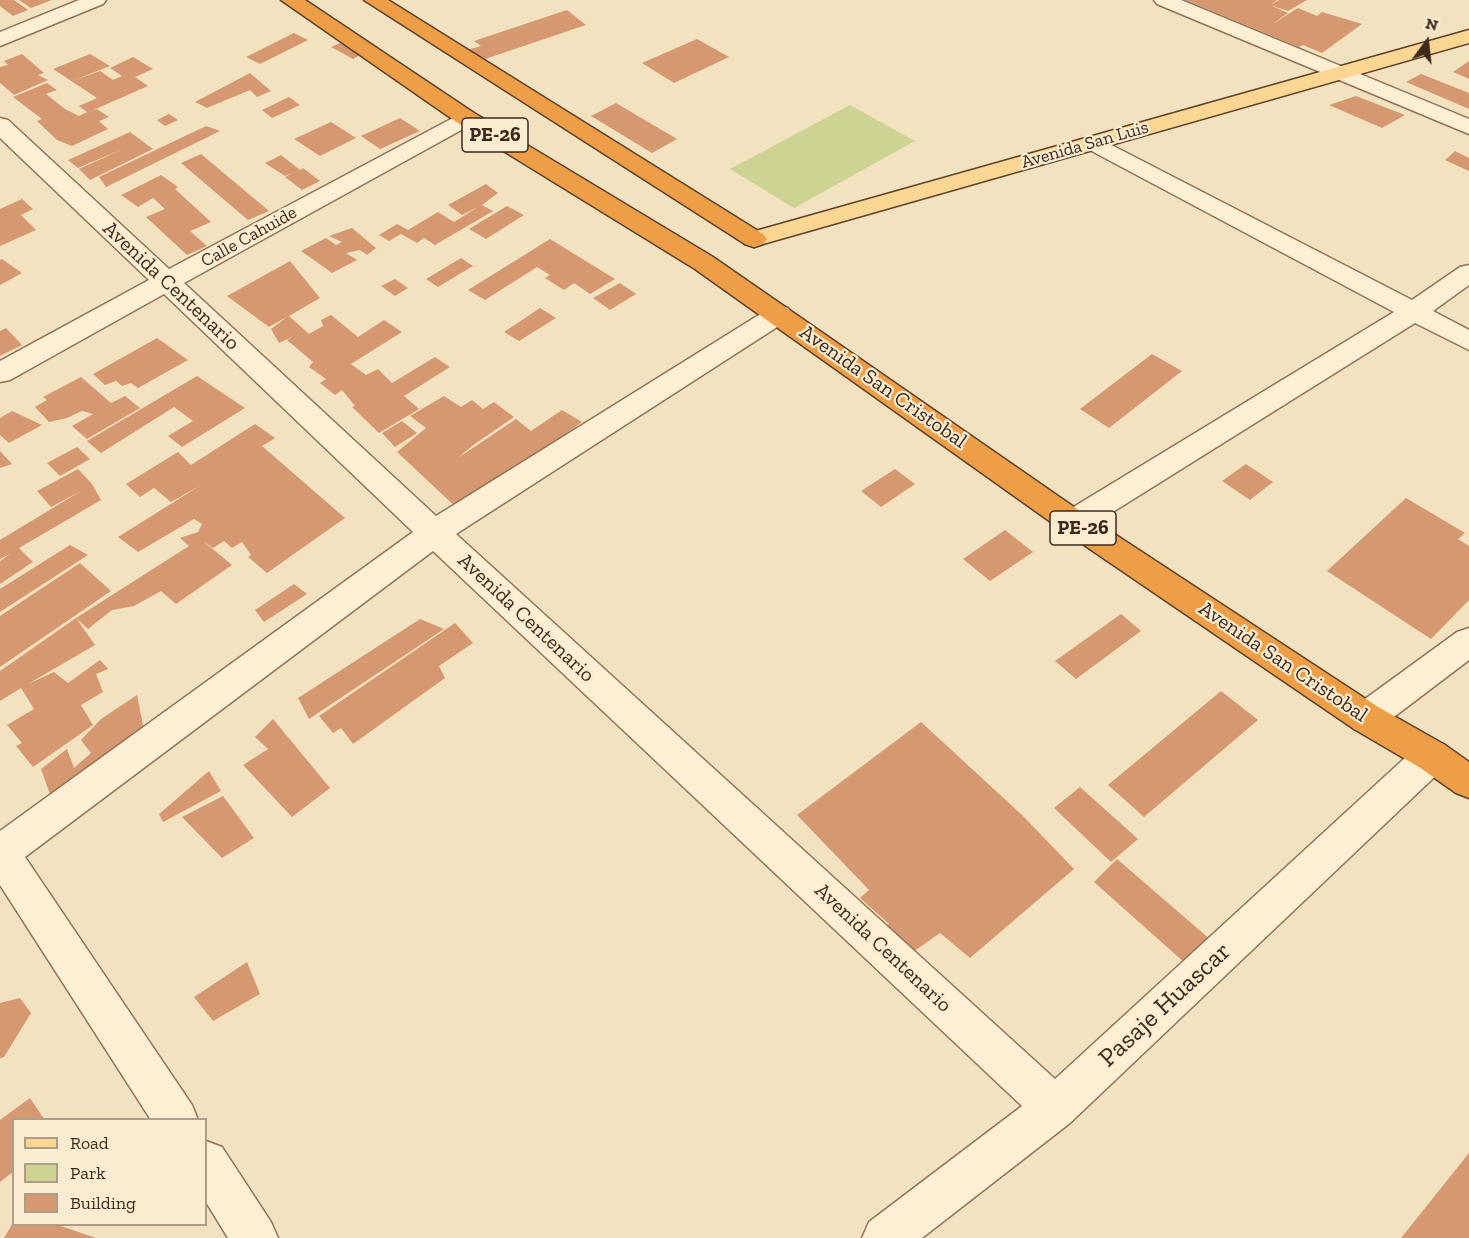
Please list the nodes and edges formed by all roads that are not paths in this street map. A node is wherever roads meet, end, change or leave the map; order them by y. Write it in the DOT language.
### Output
graph roads {
  1 [pos="96,0"];
  2 [pos="291,0"];
  3 [pos="374,0"];
  4 [pos="1164,0"];
  5 [pos="1469,36"];
  6 [pos="0,40"];
  7 [pos="433,66"];
  8 [pos="1341,72"];
  9 [pos="466,118"];
  10 [pos="0,125"];
  11 [pos="1469,127"];
  12 [pos="1094,142"];
  13 [pos="754,239"];
  14 [pos="704,263"];
  15 [pos="1469,273"];
  16 [pos="166,282"];
  17 [pos="1412,312"];
  18 [pos="779,314"];
  19 [pos="1469,341"];
  20 [pos="0,373"];
  21 [pos="1073,522"];
  22 [pos="434,533"];
  23 [pos="1469,642"];
  24 [pos="1366,718"];
  25 [pos="1432,756"];
  26 [pos="1469,782"];
  27 [pos="0,853"];
  28 [pos="1055,1108"];
  29 [pos="176,1118"];
  30 [pos="207,1165"];
  31 [pos="255,1238"];
  32 [pos="885,1238"];
  1 -- 6 [label="street"];
  2 -- 7 [label="highway, Avenida San Cristobal / PE-26"];
  3 -- 7 [label="highway"];
  4 -- 8 [label="street"];
  5 -- 8 [label="main road, Avenida San Luis"];
  7 -- 9 [label="highway, Avenida San Cristobal / PE-26"];
  7 -- 13 [label="highway"];
  8 -- 11 [label="street"];
  8 -- 12 [label="main road, Avenida San Luis"];
  9 -- 14 [label="highway, Avenida San Cristobal / PE-26"];
  9 -- 16 [label="street, Calle Cahuide"];
  10 -- 16 [label="street, Avenida Centenario"];
  12 -- 13 [label="main road, Avenida San Luis"];
  12 -- 17 [label="street"];
  13 -- 14 [label="highway, Avenida San Luis"];
  14 -- 18 [label="highway, Avenida San Cristobal / PE-26"];
  15 -- 17 [label="street"];
  16 -- 20 [label="street, Calle Cahuide"];
  16 -- 22 [label="street, Avenida Centenario"];
  17 -- 19 [label="street"];
  17 -- 21 [label="street"];
  18 -- 21 [label="highway, Avenida San Cristobal / PE-26"];
  18 -- 22 [label="street"];
  21 -- 24 [label="highway, Avenida San Cristobal / PE-26"];
  22 -- 27 [label="street"];
  22 -- 28 [label="street, Avenida Centenario"];
  23 -- 24 [label="street"];
  24 -- 25 [label="highway, Avenida San Cristobal / PE-26"];
  25 -- 26 [label="highway, Avenida San Cristobal / PE-26"];
  25 -- 28 [label="street, Pasaje Huascar"];
  27 -- 29 [label="street"];
  28 -- 32 [label="street, Pasaje Huascar"];
  30 -- 31 [label="street"];
}
